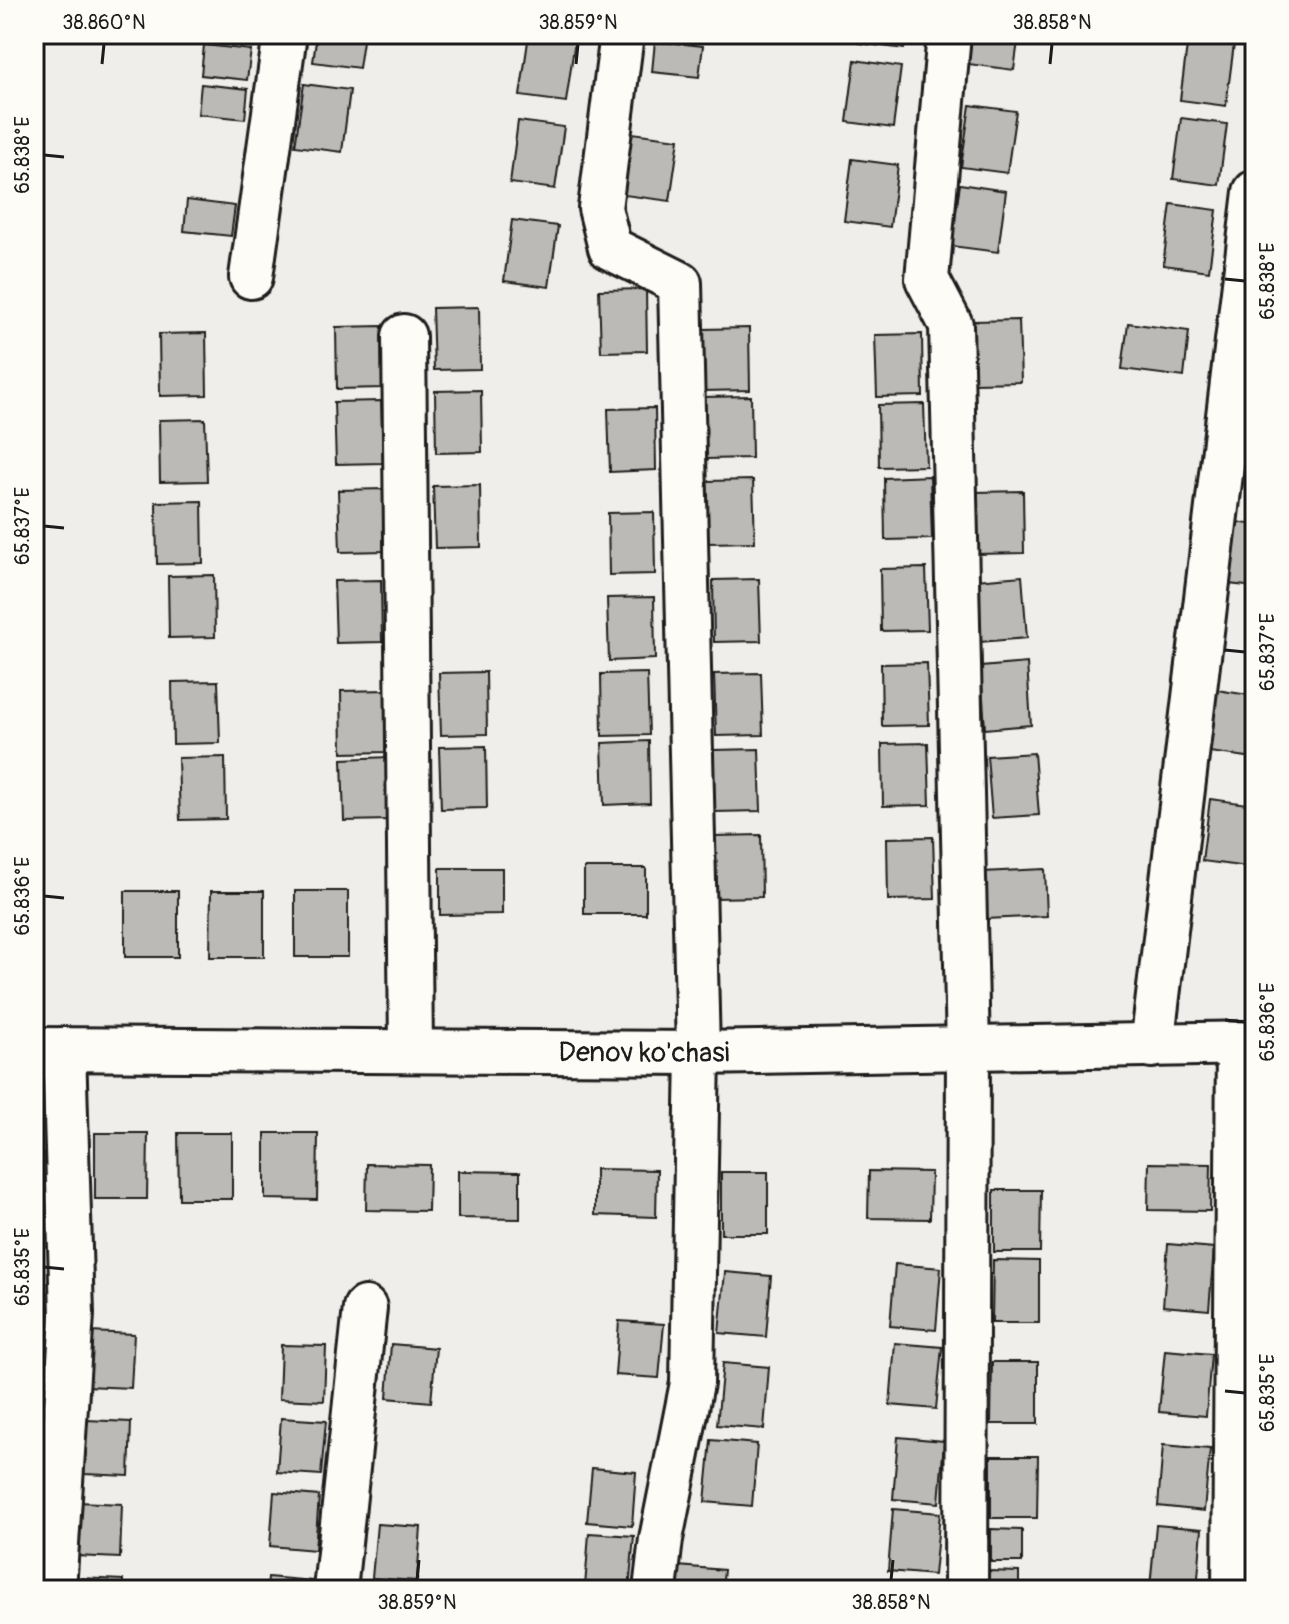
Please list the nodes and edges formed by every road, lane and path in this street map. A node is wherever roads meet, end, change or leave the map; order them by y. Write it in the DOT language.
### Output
graph roads {
  1 [pos="285,34"];
  2 [pos="622,34"];
  3 [pos="949,34"];
  4 [pos="1255,192"];
  5 [pos="251,277"];
  6 [pos="404,336"];
  7 [pos="1246,1044"];
  8 [pos="1152,1046"];
  9 [pos="49,1049"];
  10 [pos="968,1049"];
  11 [pos="411,1050"];
  12 [pos="698,1053"];
  13 [pos="365,1308"];
  14 [pos="54,1590"];
  15 [pos="335,1590"];
  16 [pos="655,1590"];
  17 [pos="966,1590"];
  18 [pos="1234,1590"];
  1 -- 5 [label="street"];
  2 -- 12 [label="street"];
  3 -- 10 [label="street"];
  4 -- 8 [label="street"];
  6 -- 11 [label="street"];
  7 -- 8 [label="street, Denov ko'chasi"];
  7 -- 18 [label="street"];
  8 -- 10 [label="street, Denov ko'chasi"];
  9 -- 11 [label="street, Denov ko'chasi"];
  9 -- 14 [label="street"];
  10 -- 12 [label="street, Denov ko'chasi"];
  10 -- 17 [label="street"];
  11 -- 12 [label="street, Denov ko'chasi"];
  12 -- 16 [label="street"];
  13 -- 15 [label="street"];
}
